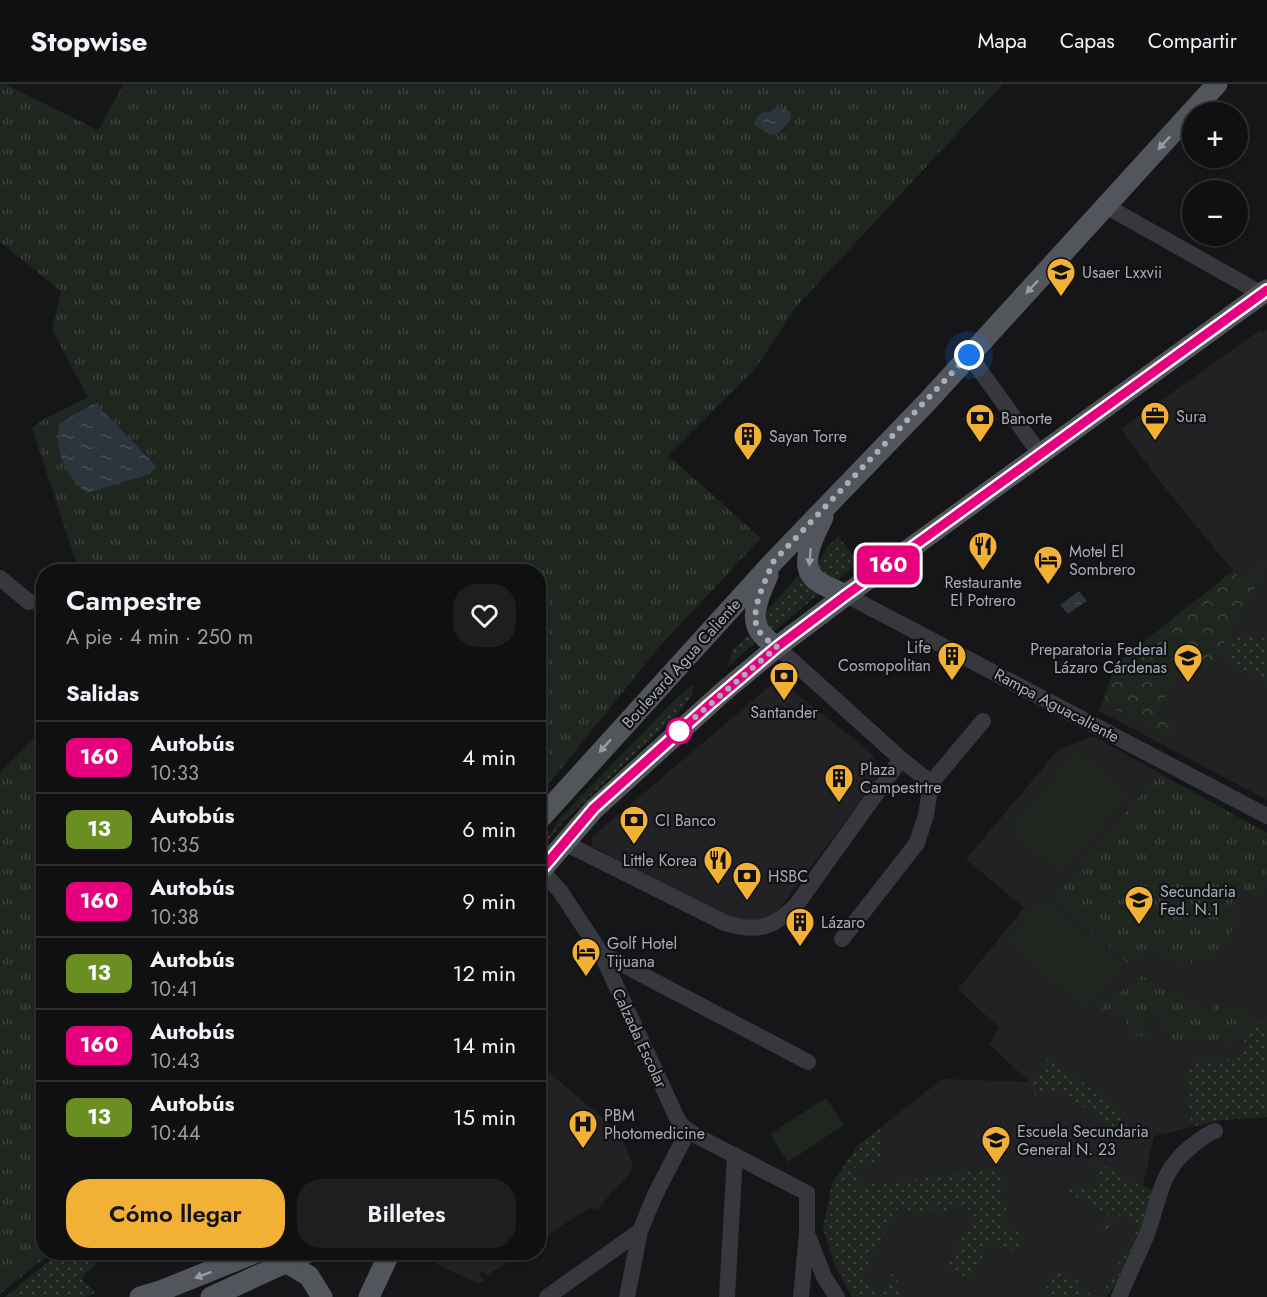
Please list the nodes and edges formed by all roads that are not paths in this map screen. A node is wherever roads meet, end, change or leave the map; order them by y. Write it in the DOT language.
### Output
graph roads {
  1 [pos="1217,84"];
  2 [pos="1106,206"];
  3 [pos="1264,292"];
  4 [pos="969,355"];
  5 [pos="1040,454"];
  6 [pos="829,503"];
  7 [pos="773,562"];
  8 [pos="0,578"];
  9 [pos="846,595"];
  10 [pos="29,602"];
  11 [pos="777,647"];
  12 [pos="982,721"];
  13 [pos="901,759"];
  14 [pos="931,783"];
  15 [pos="546,812"];
  16 [pos="1267,816"];
  17 [pos="563,842"];
  18 [pos="546,862"];
  19 [pos="546,877"];
  20 [pos="842,939"];
  21 [pos="602,953"];
  22 [pos="808,1062"];
  23 [pos="688,1131"];
  24 [pos="1215,1131"];
  25 [pos="735,1155"];
  26 [pos="640,1231"];
  27 [pos="807,1232"];
  28 [pos="237,1260"];
  29 [pos="293,1260"];
  30 [pos="386,1260"];
  31 [pos="287,1263"];
  32 [pos="140,1297"];
  33 [pos="211,1297"];
  34 [pos="322,1297"];
  35 [pos="369,1297"];
  36 [pos="547,1297"];
  37 [pos="627,1297"];
  38 [pos="727,1297"];
  39 [pos="801,1297"];
  40 [pos="837,1297"];
  41 [pos="1119,1297"];
  1 -- 2 [label="main road, Boulevard Agua Caliente, one-way"];
  2 -- 3 [label="street"];
  2 -- 4 [label="main road, Boulevard Agua Caliente, one-way"];
  3 -- 5 [label="main road"];
  4 -- 5 [label="street"];
  4 -- 6 [label="main road, Boulevard Agua Caliente"];
  5 -- 9 [label="main road"];
  6 -- 7 [label="main road, Boulevard Agua Caliente"];
  6 -- 9 [label="main road, one-way"];
  7 -- 11 [label="main road"];
  7 -- 15 [label="main road, Boulevard Agua Caliente, one-way"];
  8 -- 10 [label="street"];
  9 -- 11 [label="main road"];
  9 -- 16 [label="street, Rampa Aguacaliente"];
  11 -- 13 [label="street"];
  11 -- 17 [label="main road"];
  12 -- 14 [label="street"];
  13 -- 14 [label="street"];
  13 -- 17 [label="street"];
  14 -- 20 [label="street"];
  17 -- 18 [label="main road"];
  19 -- 21 [label="street, Calzada Escolar"];
  21 -- 22 [label="street"];
  21 -- 23 [label="street, Calzada Escolar"];
  23 -- 25 [label="street, Calzada Escolar"];
  23 -- 26 [label="street"];
  24 -- 41 [label="street"];
  25 -- 27 [label="street, Calzada Escolar"];
  25 -- 38 [label="street"];
  26 -- 36 [label="street"];
  26 -- 37 [label="street"];
  27 -- 39 [label="street, Calzada Escolar"];
  27 -- 40 [label="street"];
  28 -- 32 [label="main road, one-way"];
  29 -- 31 [label="main road"];
  30 -- 35 [label="main road"];
  31 -- 33 [label="main road"];
  31 -- 34 [label="main road"];
}
